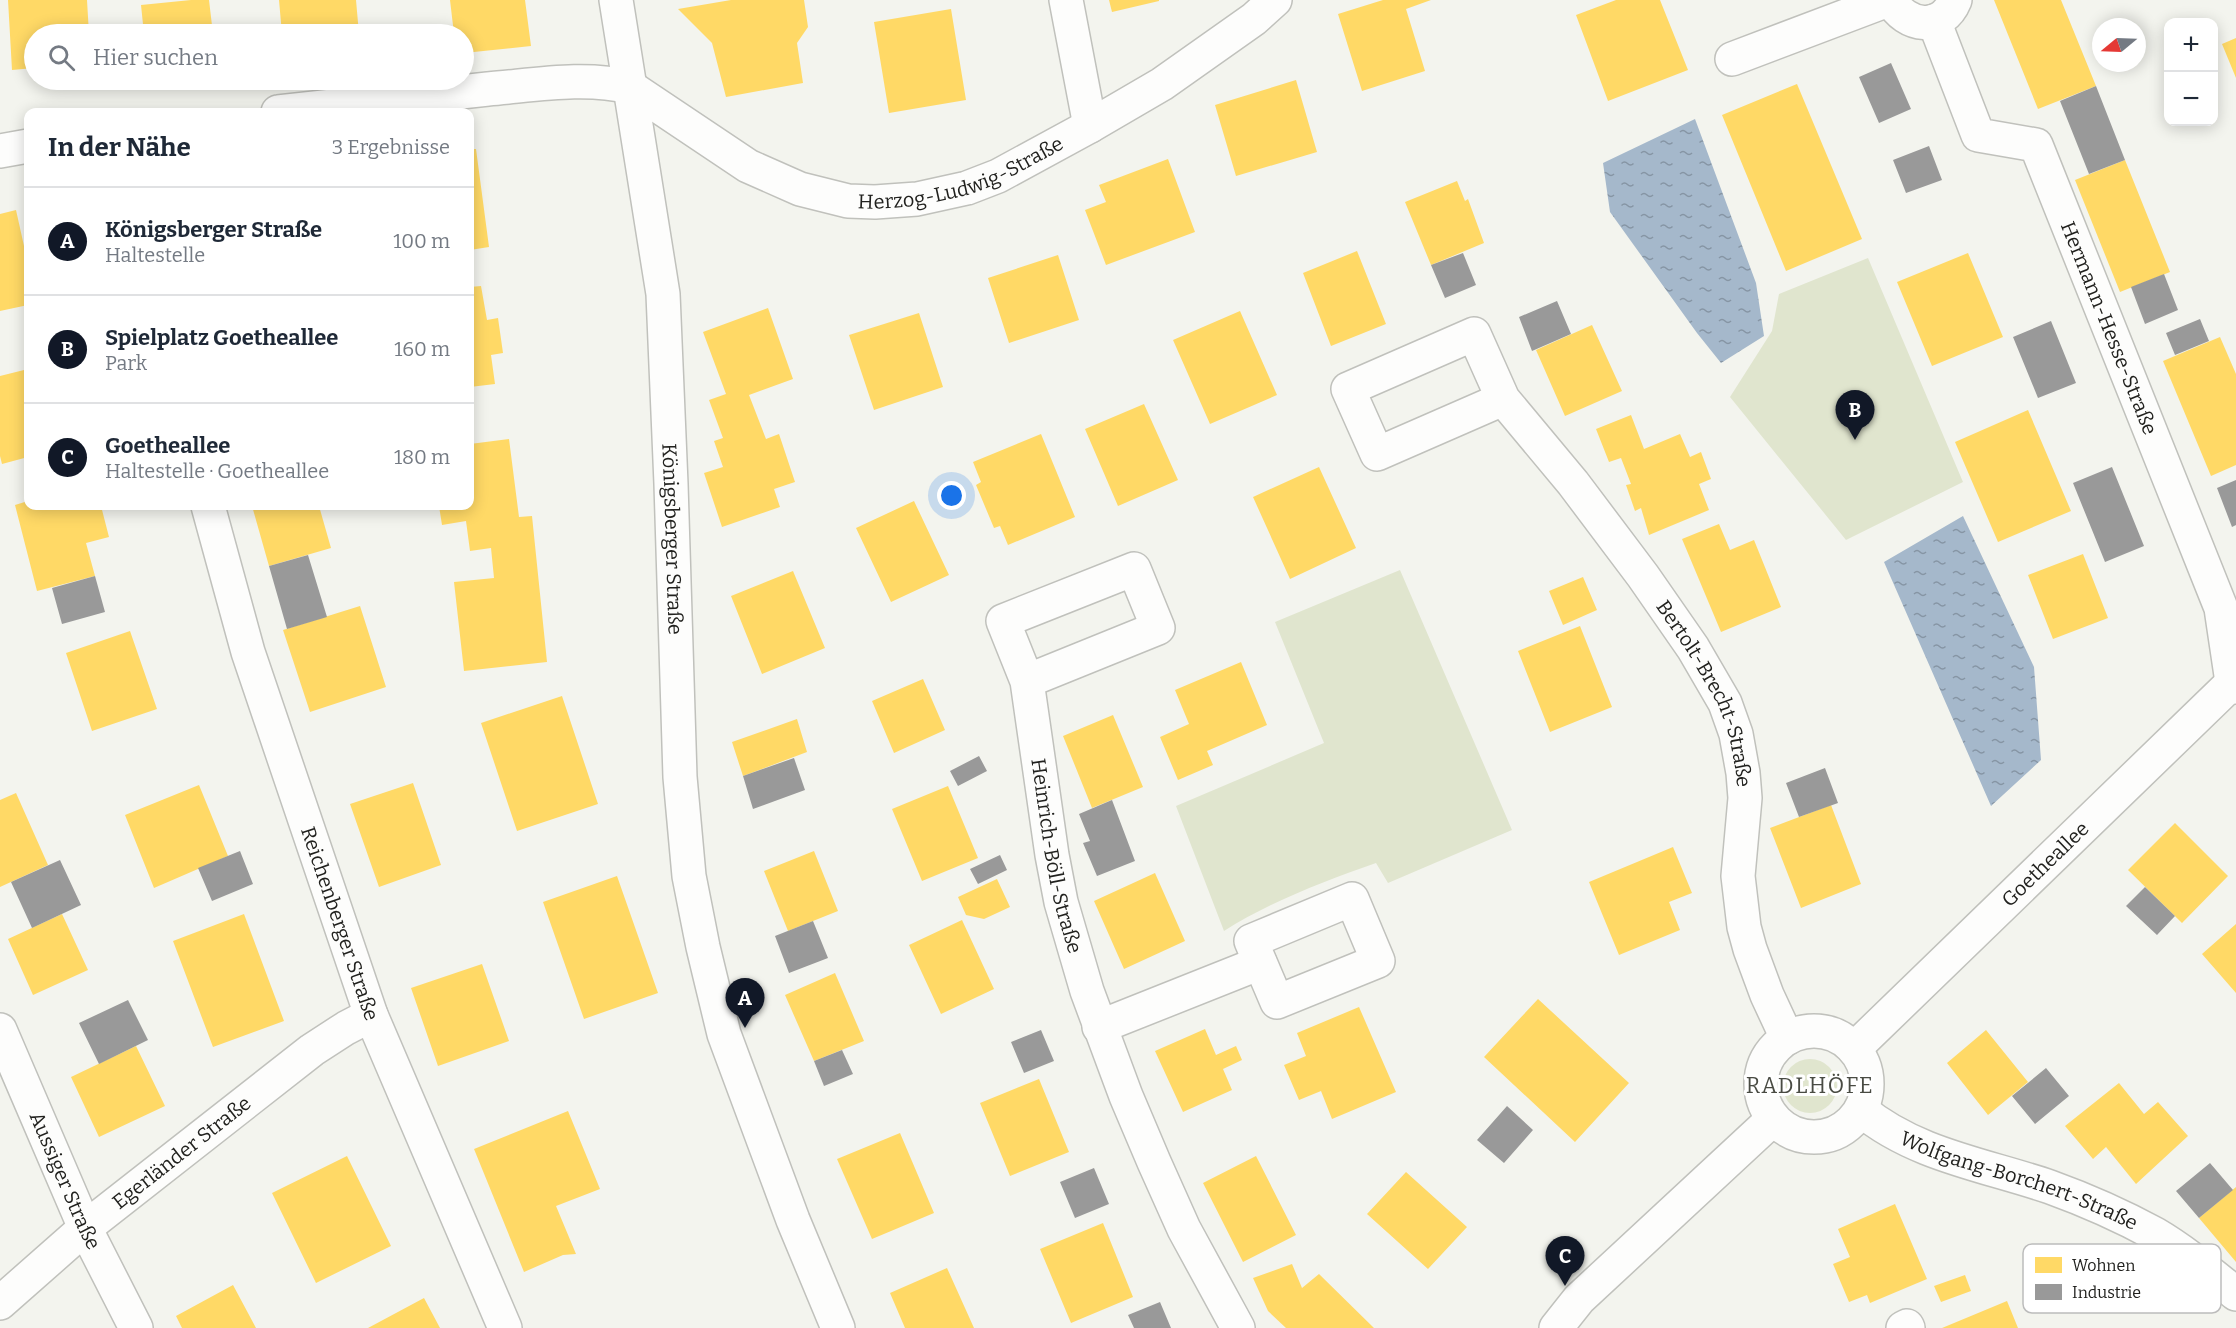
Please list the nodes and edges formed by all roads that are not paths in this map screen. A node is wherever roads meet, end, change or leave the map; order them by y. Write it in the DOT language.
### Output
graph roads {
  1 [pos="616,0"];
  2 [pos="1066,0"];
  3 [pos="1275,0"];
  4 [pos="1889,0"];
  5 [pos="1945,11"];
  6 [pos="1732,59"];
  7 [pos="630,87"];
  8 [pos="312,108"];
  9 [pos="1090,126"];
  10 [pos="24,147"];
  11 [pos="0,151"];
  12 [pos="1503,399"];
  13 [pos="209,510"];
  14 [pos="1027,681"];
  15 [pos="2235,683"];
  16 [pos="1260,963"];
  17 [pos="371,1015"];
  18 [pos="1099,1027"];
  19 [pos="0,1030"];
  20 [pos="1787,1038"];
  21 [pos="1854,1049"];
  22 [pos="1861,1110"];
  23 [pos="1773,1119"];
  24 [pos="85,1228"];
  25 [pos="2168,1244"];
  26 [pos="2221,1283"];
  27 [pos="2236,1294"];
  28 [pos="0,1303"];
  29 [pos="136,1328"];
  30 [pos="505,1328"];
  31 [pos="838,1328"];
  32 [pos="1238,1328"];
  33 [pos="1556,1328"];
  34 [pos="1904,1328"];
  35 [pos="1908,1328"];
  1 -- 7 [label="street, Königsberger Straße"];
  2 -- 9 [label="street"];
  3 -- 9 [label="street, Herzog-Ludwig-Straße"];
  4 -- 5 [label="street, Hermann-Hesse-Straße"];
  4 -- 6 [label="street, Hermann-Hesse-Straße"];
  5 -- 15 [label="street, Hermann-Hesse-Straße"];
  7 -- 8 [label="street"];
  7 -- 9 [label="street, Herzog-Ludwig-Straße"];
  7 -- 31 [label="street, Königsberger Straße"];
  10 -- 11 [label="street"];
  12 -- 12 [label="street, Bertolt-Brecht-Straße"];
  12 -- 20 [label="street, Bertolt-Brecht-Straße"];
  13 -- 17 [label="street, Reichenberger Straße"];
  14 -- 18 [label="street, Heinrich-Böll-Straße"];
  15 -- 21 [label="street, Goetheallee"];
  16 -- 18 [label="street"];
  17 -- 24 [label="street, Egerländer Straße"];
  17 -- 30 [label="street, Reichenberger Straße"];
  18 -- 32 [label="street, Heinrich-Böll-Straße"];
  19 -- 24 [label="street, Aussiger Straße"];
  20 -- 21 [label="street"];
  20 -- 23 [label="street"];
  21 -- 22 [label="street"];
  22 -- 23 [label="street"];
  22 -- 25 [label="street, Wolfgang-Borchert-Straße"];
  23 -- 33 [label="street"];
  24 -- 28 [label="street, Egerländer Straße"];
  24 -- 29 [label="street, Aussiger Straße"];
  26 -- 27 [label="street, Wolfgang-Borchert-Straße"];
  34 -- 35 [label="street"];
}
